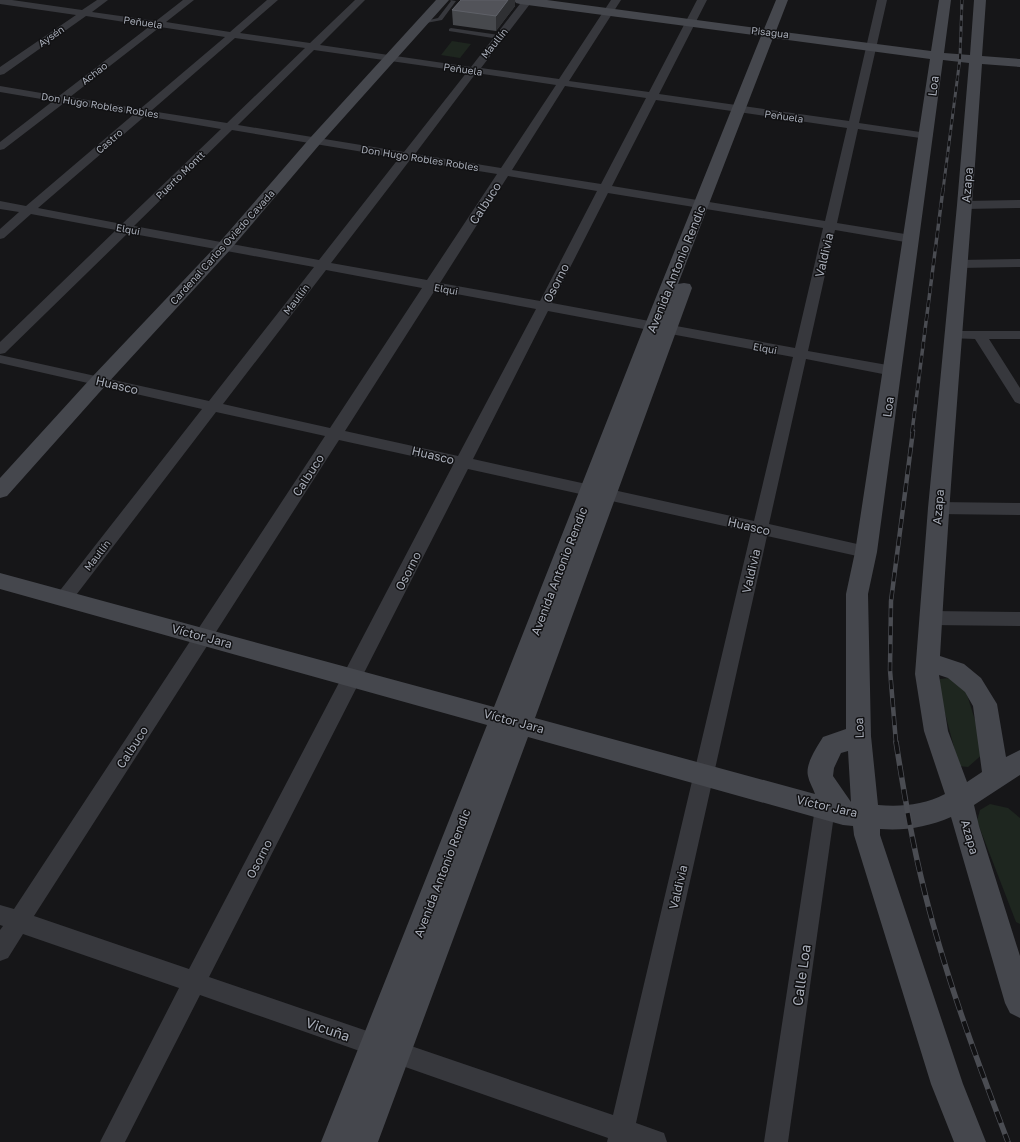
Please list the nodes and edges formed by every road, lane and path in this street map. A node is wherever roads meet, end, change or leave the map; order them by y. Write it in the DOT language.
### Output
graph roads {
  1 [pos="102,0"];
  2 [pos="189,0"];
  3 [pos="273,0"];
  4 [pos="360,0"];
  5 [pos="442,0"];
  6 [pos="452,0"];
  7 [pos="525,0"];
  8 [pos="702,0"];
  9 [pos="782,0"];
  10 [pos="791,0"];
  11 [pos="882,0"];
  12 [pos="945,0"];
  13 [pos="980,0"];
  14 [pos="0,1"];
  15 [pos="16,2"];
  16 [pos="613,5"];
  17 [pos="0,12"];
  18 [pos="83,14"];
  19 [pos="423,22"];
  20 [pos="690,22"];
  21 [pos="158,24"];
  22 [pos="451,30"];
  23 [pos="774,33"];
  24 [pos="232,35"];
  25 [pos="499,37"];
  26 [pos="872,46"];
  27 [pos="312,47"];
  28 [pos="937,56"];
  29 [pos="391,58"];
  30 [pos="977,59"];
  31 [pos="1020,63"];
  32 [pos="472,70"];
  33 [pos="0,72"];
  34 [pos="562,83"];
  35 [pos="0,89"];
  36 [pos="652,96"];
  37 [pos="62,99"];
  38 [pos="744,110"];
  39 [pos="142,112"];
  40 [pos="854,126"];
  41 [pos="229,127"];
  42 [pos="927,136"];
  43 [pos="315,141"];
  44 [pos="0,147"];
  45 [pos="407,156"];
  46 [pos="505,172"];
  47 [pos="605,188"];
  48 [pos="1020,204"];
  49 [pos="0,205"];
  50 [pos="965,205"];
  51 [pos="708,206"];
  52 [pos="28,211"];
  53 [pos="830,226"];
  54 [pos="125,229"];
  55 [pos="0,235"];
  56 [pos="911,239"];
  57 [pos="224,247"];
  58 [pos="1020,263"];
  59 [pos="959,264"];
  60 [pos="322,265"];
  61 [pos="431,286"];
  62 [pos="544,307"];
  63 [pos="660,328"];
  64 [pos="953,335"];
  65 [pos="979,335"];
  66 [pos="1020,335"];
  67 [pos="0,350"];
  68 [pos="801,354"];
  69 [pos="0,358"];
  70 [pos="893,372"];
  71 [pos="99,381"];
  72 [pos="1020,399"];
  73 [pos="213,406"];
  74 [pos="335,433"];
  75 [pos="464,462"];
  76 [pos="0,491"];
  77 [pos="598,492"];
  78 [pos="938,508"];
  79 [pos="1020,509"];
  80 [pos="760,528"];
  81 [pos="866,552"];
  82 [pos="0,581"];
  83 [pos="64,598"];
  84 [pos="931,618"];
  85 [pos="1020,619"];
  86 [pos="204,636"];
  87 [pos="928,662"];
  88 [pos="353,677"];
  89 [pos="511,720"];
  90 [pos="859,736"];
  91 [pos="1012,772"];
  92 [pos="704,774"];
  93 [pos="960,800"];
  94 [pos="844,812"];
  95 [pos="9,918"];
  96 [pos="1009,939"];
  97 [pos="0,950"];
  98 [pos="195,982"];
  99 [pos="1018,988"];
  100 [pos="376,1045"];
  101 [pos="397,1053"];
  102 [pos="620,1136"];
  103 [pos="112,1142"];
  104 [pos="337,1142"];
  105 [pos="362,1142"];
  106 [pos="655,1142"];
  107 [pos="776,1142"];
  108 [pos="970,1142"];
  1 -- 18 [label="street, Aysén"];
  2 -- 21 [label="street, Achao"];
  3 -- 24 [label="street, Castro"];
  4 -- 27 [label="street, Puerto Montt"];
  5 -- 19 [label="street, Cardenal Carlos Oviedo Cavada"];
  6 -- 19 [label="lane"];
  7 -- 16 [label="street, Pisagua"];
  7 -- 25 [label="street, Maullín"];
  8 -- 20 [label="street, Osorno"];
  9 -- 23 [label="street, Avenida Antonio Rendic"];
  10 -- 23 [label="street, Avenida Antonio Rendic"];
  11 -- 26 [label="street, Valdivia"];
  12 -- 28 [label="street, Loa"];
  13 -- 30 [label="street, Azapa"];
  14 -- 15 [label="street, Peñuela"];
  15 -- 17 [label="street"];
  15 -- 18 [label="street, Peñuela"];
  16 -- 20 [label="street, Pisagua"];
  16 -- 34 [label="street, Calbuco"];
  18 -- 21 [label="street, Peñuela"];
  18 -- 33 [label="street, Aysén"];
  19 -- 29 [label="street, Cardenal Carlos Oviedo Cavada"];
  20 -- 23 [label="street, Pisagua"];
  20 -- 36 [label="street, Osorno"];
  21 -- 24 [label="street, Peñuela"];
  21 -- 37 [label="street, Achao"];
  22 -- 25 [label="lane"];
  23 -- 26 [label="street, Pisagua"];
  23 -- 38 [label="street, Avenida Antonio Rendic"];
  24 -- 27 [label="street, Peñuela"];
  24 -- 39 [label="street, Castro"];
  25 -- 32 [label="street, Maullín"];
  26 -- 28 [label="street, Pisagua"];
  26 -- 40 [label="street, Valdivia"];
  27 -- 29 [label="street, Peñuela"];
  27 -- 41 [label="street, Puerto Montt"];
  28 -- 30 [label="street, Pisagua"];
  28 -- 42 [label="street, Loa"];
  29 -- 32 [label="street, Peñuela"];
  29 -- 43 [label="street, Cardenal Carlos Oviedo Cavada"];
  30 -- 31 [label="street, Pisagua"];
  30 -- 50 [label="street, Azapa"];
  32 -- 34 [label="street, Peñuela"];
  32 -- 45 [label="street, Maullín"];
  34 -- 36 [label="street, Peñuela"];
  34 -- 46 [label="street, Calbuco"];
  35 -- 37 [label="street, Don Hugo Robles Robles"];
  36 -- 38 [label="street, Peñuela"];
  36 -- 47 [label="street, Osorno"];
  37 -- 39 [label="street, Don Hugo Robles Robles"];
  37 -- 44 [label="street, Achao"];
  38 -- 40 [label="street, Peñuela"];
  38 -- 51 [label="street, Avenida Antonio Rendic"];
  39 -- 41 [label="street, Don Hugo Robles Robles"];
  39 -- 52 [label="street, Castro"];
  40 -- 42 [label="street, Peñuela"];
  40 -- 53 [label="street, Valdivia"];
  41 -- 43 [label="street, Don Hugo Robles Robles"];
  41 -- 54 [label="street, Puerto Montt"];
  42 -- 56 [label="street, Loa"];
  43 -- 45 [label="street, Don Hugo Robles Robles"];
  43 -- 57 [label="street, Cardenal Carlos Oviedo Cavada"];
  45 -- 46 [label="street, Don Hugo Robles Robles"];
  45 -- 60 [label="street, Maullín"];
  46 -- 47 [label="street, Don Hugo Robles Robles"];
  46 -- 61 [label="street, Calbuco"];
  47 -- 51 [label="street, Don Hugo Robles Robles"];
  47 -- 62 [label="street, Osorno"];
  48 -- 50 [label="street"];
  49 -- 52 [label="street, Elqui"];
  50 -- 59 [label="street, Azapa"];
  51 -- 53 [label="street, Don Hugo Robles Robles"];
  51 -- 63 [label="street, Avenida Antonio Rendic"];
  52 -- 54 [label="street, Elqui"];
  52 -- 55 [label="street, Castro"];
  53 -- 56 [label="street, Don Hugo Robles Robles"];
  53 -- 68 [label="street, Valdivia"];
  54 -- 57 [label="street, Elqui"];
  54 -- 67 [label="street, Puerto Montt"];
  56 -- 70 [label="street, Loa"];
  57 -- 60 [label="street, Elqui"];
  57 -- 71 [label="street, Cardenal Carlos Oviedo Cavada"];
  58 -- 59 [label="street"];
  59 -- 64 [label="street, Azapa"];
  60 -- 61 [label="street, Elqui"];
  60 -- 73 [label="street, Maullín"];
  61 -- 62 [label="street, Elqui"];
  61 -- 74 [label="street, Calbuco"];
  62 -- 63 [label="street, Elqui"];
  62 -- 75 [label="street, Osorno"];
  63 -- 68 [label="street, Elqui"];
  63 -- 77 [label="street, Avenida Antonio Rendic"];
  64 -- 65 [label="street"];
  64 -- 78 [label="street, Azapa"];
  65 -- 66 [label="street"];
  65 -- 72 [label="street"];
  68 -- 70 [label="street, Elqui"];
  68 -- 80 [label="street, Valdivia"];
  69 -- 71 [label="street, Huasco"];
  70 -- 81 [label="street, Loa"];
  71 -- 73 [label="street, Huasco"];
  71 -- 76 [label="street, Cardenal Carlos Oviedo Cavada"];
  73 -- 74 [label="street, Huasco"];
  73 -- 83 [label="street, Maullín"];
  74 -- 75 [label="street, Huasco"];
  74 -- 86 [label="street, Calbuco"];
  75 -- 77 [label="street, Huasco"];
  75 -- 88 [label="street, Osorno"];
  77 -- 80 [label="street, Huasco"];
  77 -- 89 [label="street, Avenida Antonio Rendic"];
  78 -- 79 [label="street"];
  78 -- 84 [label="street, Azapa"];
  80 -- 81 [label="street, Huasco"];
  80 -- 92 [label="street, Valdivia"];
  81 -- 90 [label="street, Loa"];
  82 -- 83 [label="street, Víctor Jara"];
  83 -- 86 [label="street, Víctor Jara"];
  84 -- 85 [label="street"];
  84 -- 87 [label="street, Azapa"];
  86 -- 88 [label="street, Víctor Jara"];
  86 -- 95 [label="street, Calbuco"];
  87 -- 91 [label="street"];
  87 -- 93 [label="street, Azapa"];
  88 -- 89 [label="street, Víctor Jara"];
  88 -- 98 [label="street, Osorno"];
  89 -- 92 [label="street, Víctor Jara"];
  89 -- 100 [label="street, Avenida Antonio Rendic"];
  89 -- 101 [label="street, Avenida Antonio Rendic"];
  90 -- 94 [label="street, Loa"];
  90 -- 94 [label="street"];
  91 -- 93 [label="street, Víctor Jara"];
  92 -- 94 [label="street, Víctor Jara"];
  92 -- 102 [label="street, Valdivia"];
  93 -- 94 [label="street, Víctor Jara"];
  93 -- 96 [label="street, Azapa"];
  94 -- 107 [label="street, Calle Loa"];
  94 -- 108 [label="street"];
  95 -- 97 [label="street, Calbuco"];
  95 -- 98 [label="street, Vicuña"];
  96 -- 99 [label="street, Azapa"];
  98 -- 100 [label="street, Vicuña"];
  98 -- 103 [label="street, Osorno"];
  100 -- 101 [label="street, Vicuña"];
  100 -- 104 [label="street, Avenida Antonio Rendic"];
  101 -- 102 [label="street, Vicuña"];
  101 -- 105 [label="street, Avenida Antonio Rendic"];
  102 -- 106 [label="street, Vicuña"];
}
